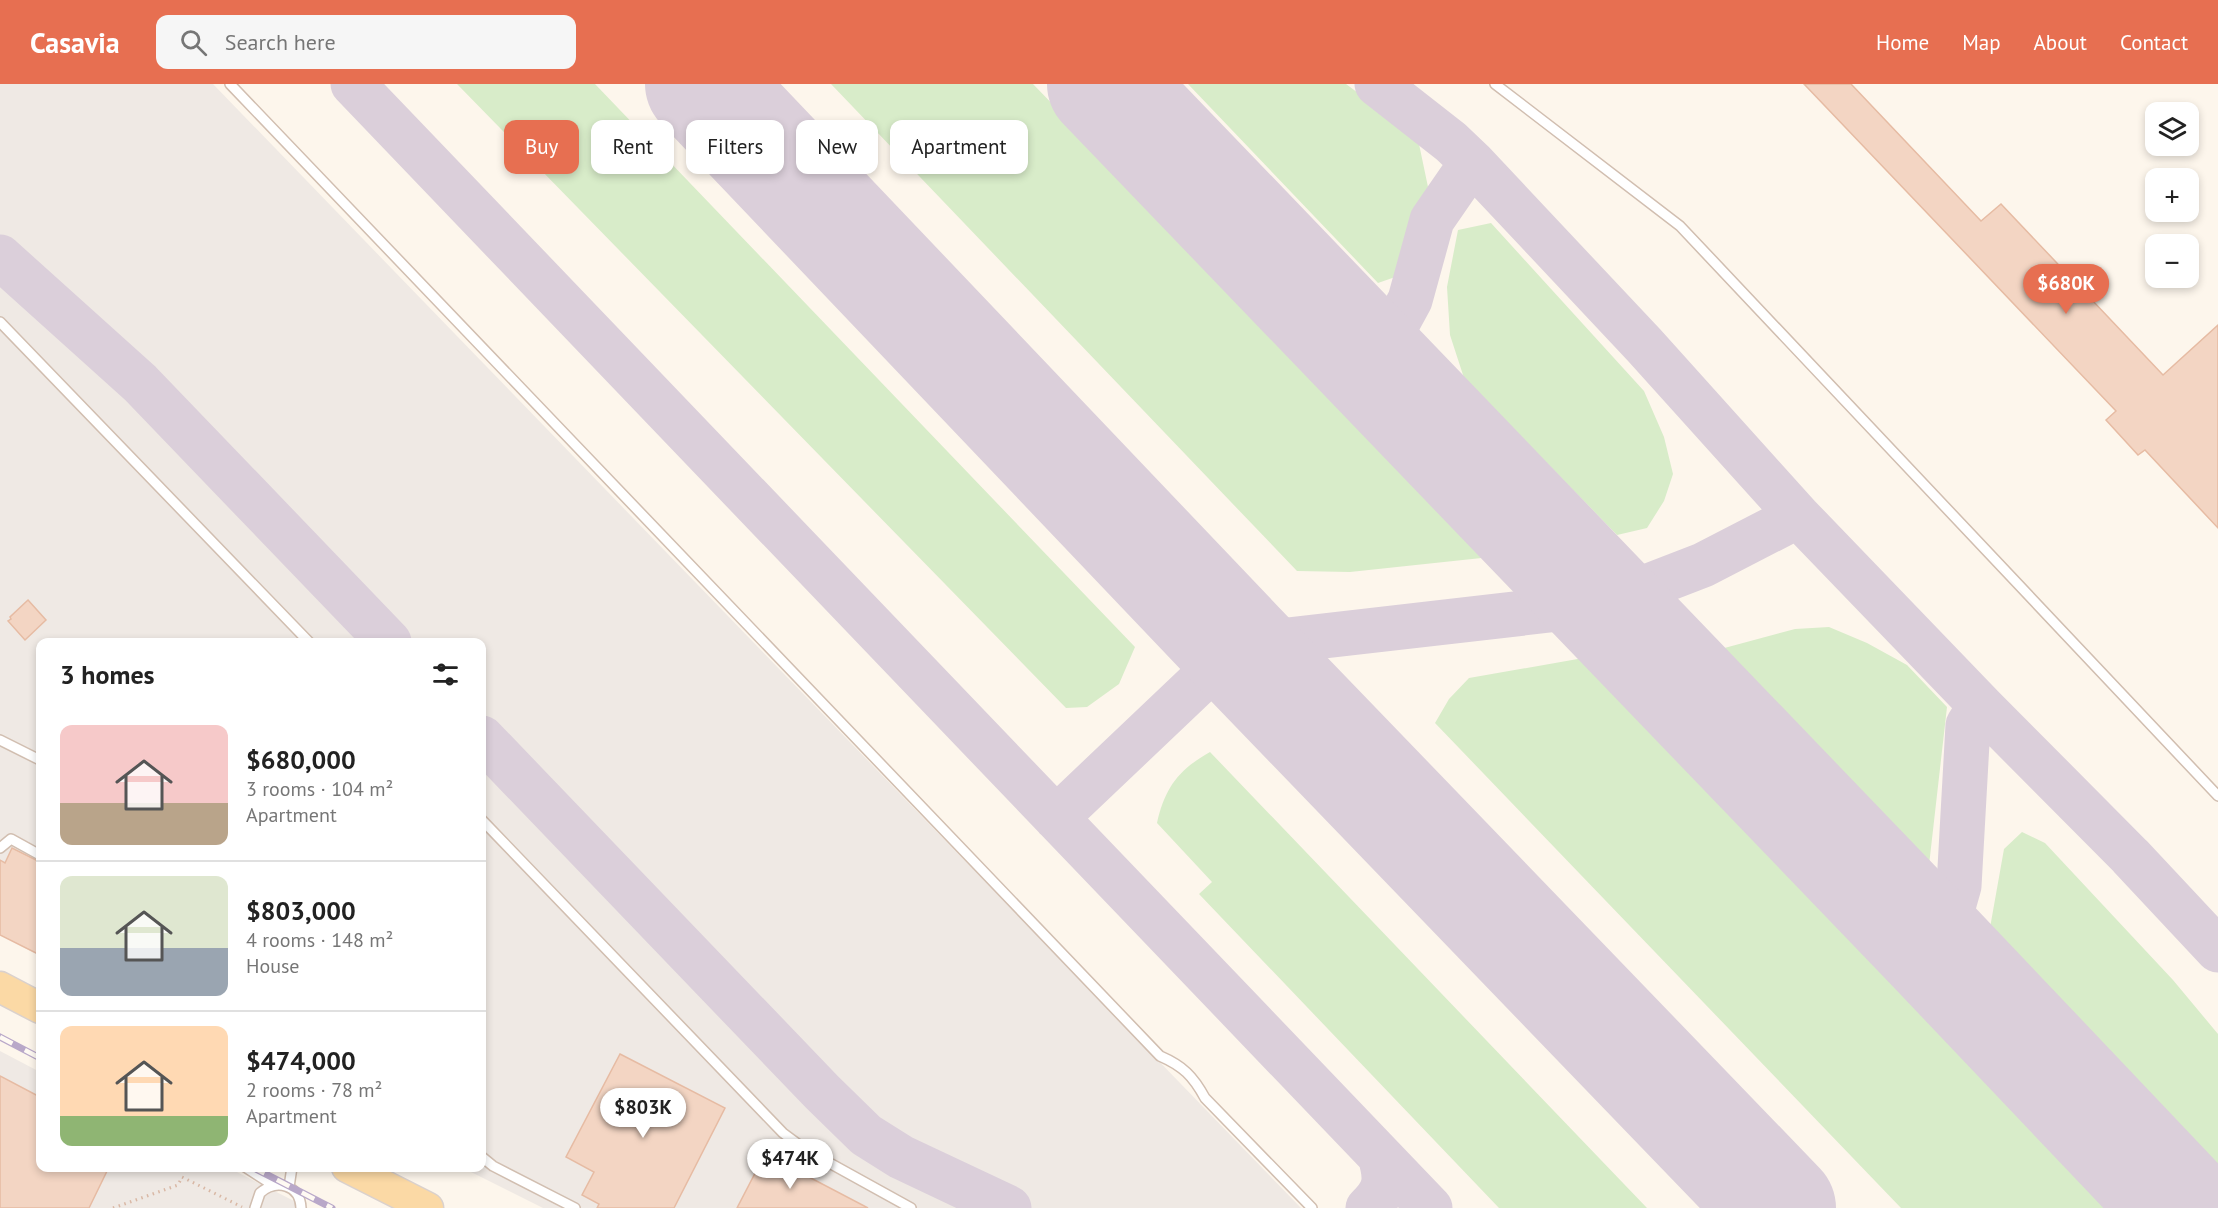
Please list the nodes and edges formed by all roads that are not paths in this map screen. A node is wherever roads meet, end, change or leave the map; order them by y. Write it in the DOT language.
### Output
graph roads {
  1 [pos="230,84"];
  2 [pos="1495,84"];
  3 [pos="0,322"];
  4 [pos="305,638"];
  5 [pos="0,740"];
  6 [pos="36,758"];
  7 [pos="2218,796"];
  8 [pos="486,824"];
  9 [pos="0,848"];
  10 [pos="36,854"];
  11 [pos="0,987"];
  12 [pos="36,1005"];
  13 [pos="486,1160"];
  14 [pos="253,1172"];
  15 [pos="291,1172"];
  16 [pos="357,1172"];
  17 [pos="273,1185"];
  18 [pos="289,1186"];
  19 [pos="255,1208"];
  20 [pos="300,1208"];
  21 [pos="428,1208"];
  22 [pos="575,1208"];
  23 [pos="911,1208"];
  24 [pos="1312,1208"];
  1 -- 24 [label="lane"];
  2 -- 7 [label="lane"];
  3 -- 4 [label="lane"];
  5 -- 6 [label="lane"];
  8 -- 23 [label="lane"];
  9 -- 10 [label="lane"];
  11 -- 12 [label="main road"];
  13 -- 22 [label="lane"];
  14 -- 17 [label="lane"];
  15 -- 18 [label="lane"];
  16 -- 21 [label="main road"];
  17 -- 18 [label="lane"];
  17 -- 19 [label="lane"];
  18 -- 20 [label="lane"];
}
